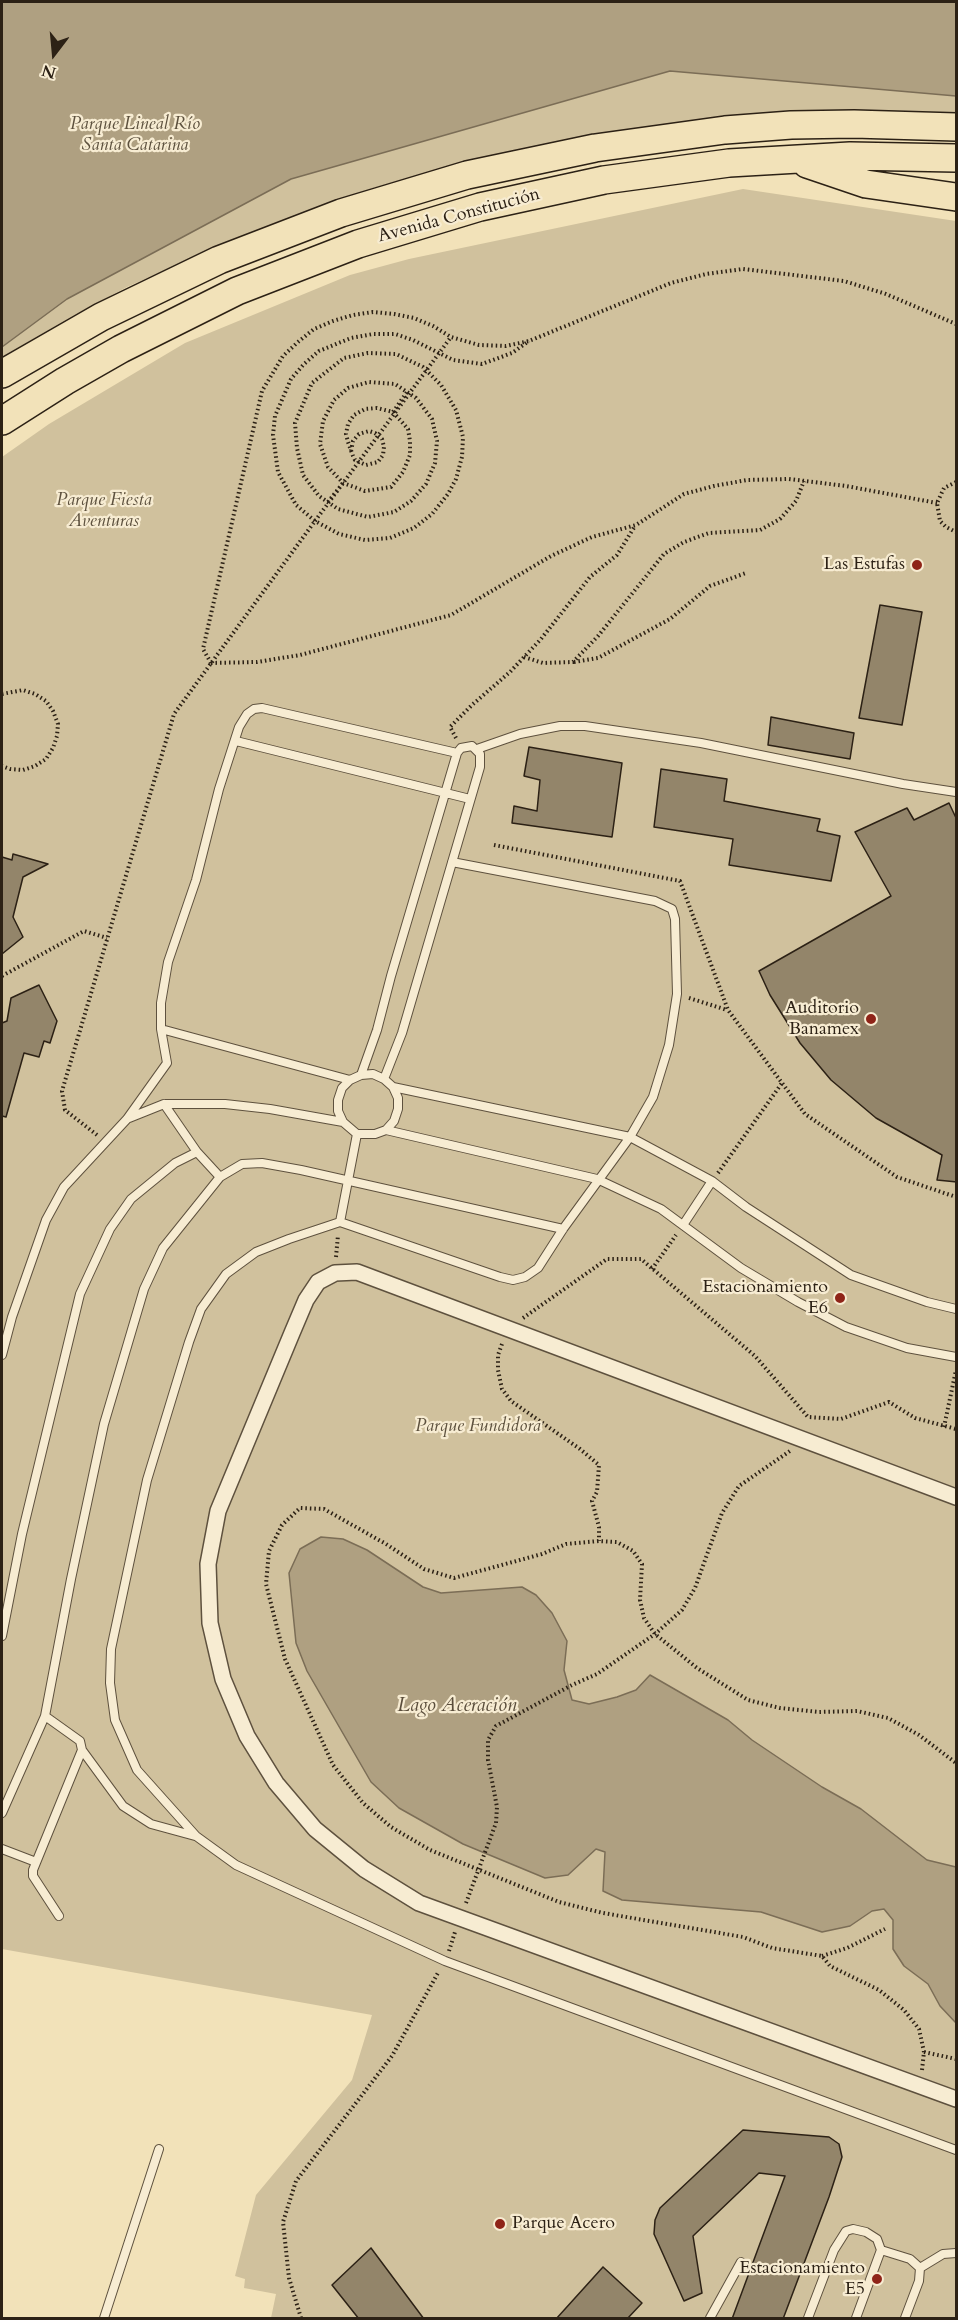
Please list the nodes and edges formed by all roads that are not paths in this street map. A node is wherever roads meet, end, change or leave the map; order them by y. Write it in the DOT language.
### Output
graph roads {
  1 [pos="957,127"];
  2 [pos="957,158"];
  3 [pos="792,159"];
  4 [pos="957,197"];
  5 [pos="2,374"];
  6 [pos="2,421"];
  7 [pos="236,741"];
  8 [pos="477,749"];
  9 [pos="459,751"];
  10 [pos="446,792"];
  11 [pos="957,792"];
  12 [pos="470,799"];
  13 [pos="452,862"];
  14 [pos="161,1029"];
  15 [pos="361,1075"];
  16 [pos="384,1079"];
  17 [pos="350,1080"];
  18 [pos="393,1087"];
  19 [pos="164,1104"];
  20 [pos="127,1119"];
  21 [pos="343,1122"];
  22 [pos="386,1130"];
  23 [pos="357,1134"];
  24 [pos="630,1137"];
  25 [pos="197,1152"];
  26 [pos="220,1177"];
  27 [pos="597,1179"];
  28 [pos="712,1181"];
  29 [pos="349,1182"];
  30 [pos="339,1222"];
  31 [pos="683,1225"];
  32 [pos="562,1228"];
  33 [pos="957,1309"];
  34 [pos="2,1355"];
  35 [pos="957,1357"];
  36 [pos="957,1497"];
  37 [pos="2,1636"];
  38 [pos="45,1716"];
  39 [pos="82,1750"];
  40 [pos="2,1814"];
  41 [pos="196,1836"];
  42 [pos="2,1849"];
  43 [pos="36,1862"];
  44 [pos="58,1916"];
  45 [pos="957,2099"];
  46 [pos="159,2149"];
  47 [pos="957,2150"];
  48 [pos="881,2250"];
  49 [pos="957,2253"];
  50 [pos="741,2262"];
  51 [pos="920,2268"];
  52 [pos="104,2319"];
  53 [pos="710,2319"];
  54 [pos="808,2319"];
  55 [pos="856,2319"];
  56 [pos="905,2319"];
  1 -- 5 [label="highway, Avenida Constitución"];
  2 -- 3 [label="highway, Avenida Constitución"];
  3 -- 4 [label="highway"];
  3 -- 6 [label="highway, Avenida Constitución"];
  7 -- 9 [label="lane"];
  7 -- 10 [label="lane"];
  7 -- 14 [label="lane"];
  8 -- 9 [label="lane"];
  8 -- 11 [label="lane"];
  8 -- 12 [label="lane"];
  9 -- 10 [label="lane"];
  10 -- 12 [label="lane"];
  10 -- 15 [label="lane"];
  12 -- 13 [label="lane"];
  13 -- 16 [label="lane"];
  13 -- 24 [label="lane"];
  14 -- 17 [label="lane"];
  14 -- 20 [label="lane"];
  15 -- 16 [label="lane"];
  15 -- 17 [label="lane"];
  16 -- 18 [label="lane"];
  17 -- 21 [label="lane"];
  18 -- 22 [label="lane"];
  18 -- 24 [label="lane"];
  19 -- 20 [label="lane"];
  19 -- 21 [label="lane"];
  19 -- 25 [label="lane"];
  20 -- 34 [label="lane"];
  21 -- 23 [label="lane"];
  22 -- 23 [label="lane"];
  22 -- 27 [label="lane"];
  23 -- 29 [label="lane"];
  24 -- 27 [label="lane"];
  24 -- 28 [label="lane"];
  25 -- 26 [label="lane"];
  25 -- 37 [label="lane"];
  26 -- 29 [label="lane"];
  26 -- 38 [label="lane"];
  27 -- 31 [label="lane"];
  27 -- 32 [label="lane"];
  28 -- 31 [label="lane"];
  28 -- 33 [label="lane"];
  29 -- 30 [label="lane"];
  29 -- 32 [label="lane"];
  30 -- 32 [label="lane"];
  30 -- 41 [label="lane"];
  31 -- 35 [label="lane"];
  36 -- 45 [label="street"];
  38 -- 39 [label="lane"];
  38 -- 40 [label="lane"];
  39 -- 41 [label="lane"];
  39 -- 43 [label="lane"];
  41 -- 47 [label="lane"];
  42 -- 43 [label="lane"];
  43 -- 44 [label="lane"];
  46 -- 52 [label="lane"];
  48 -- 51 [label="lane"];
  48 -- 54 [label="lane"];
  48 -- 55 [label="lane"];
  49 -- 51 [label="lane"];
  50 -- 53 [label="lane"];
  51 -- 56 [label="lane"];
}
